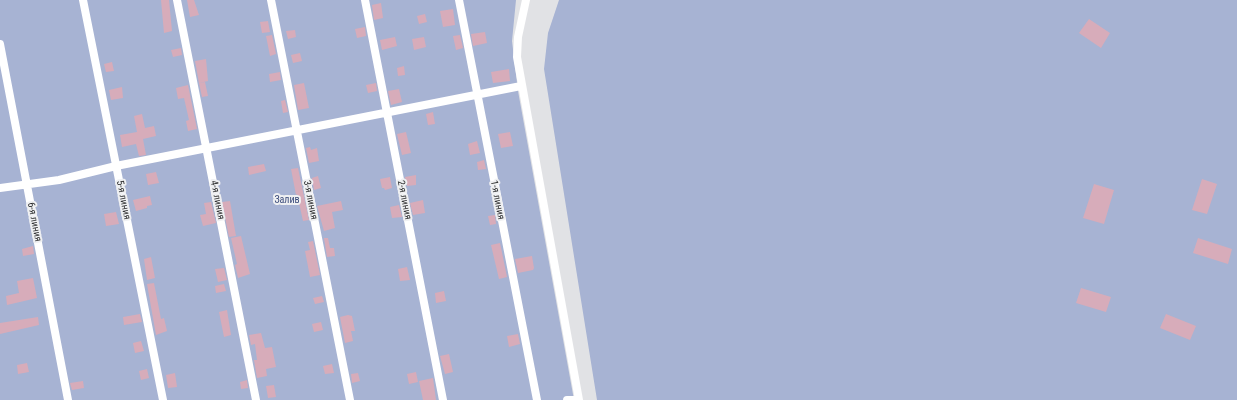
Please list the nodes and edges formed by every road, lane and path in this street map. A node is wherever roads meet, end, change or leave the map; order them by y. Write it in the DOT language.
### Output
graph roads {
  1 [pos="83,0"];
  2 [pos="177,0"];
  3 [pos="271,0"];
  4 [pos="365,0"];
  5 [pos="459,0"];
  6 [pos="526,0"];
  7 [pos="0,44"];
  8 [pos="521,86"];
  9 [pos="477,94"];
  10 [pos="387,113"];
  11 [pos="296,131"];
  12 [pos="207,148"];
  13 [pos="116,166"];
  14 [pos="26,183"];
  15 [pos="0,188"];
  16 [pos="68,400"];
  17 [pos="163,400"];
  18 [pos="256,400"];
  19 [pos="350,400"];
  20 [pos="443,400"];
  21 [pos="537,400"];
  22 [pos="567,400"];
  23 [pos="579,400"];
  1 -- 13 [label="street, 5-я линия"];
  2 -- 12 [label="street, 4-я линия"];
  3 -- 11 [label="street, 3-я линия"];
  4 -- 10 [label="street, 2-я линия"];
  5 -- 9 [label="street, 1-я линия"];
  6 -- 8 [label="street"];
  7 -- 14 [label="street, 6-я линия"];
  8 -- 9 [label="street"];
  8 -- 23 [label="street"];
  9 -- 10 [label="street"];
  9 -- 21 [label="street, 1-я линия"];
  10 -- 11 [label="street"];
  10 -- 20 [label="street, 2-я линия"];
  11 -- 12 [label="street"];
  11 -- 19 [label="street, 3-я линия"];
  12 -- 13 [label="street"];
  12 -- 18 [label="street, 4-я линия"];
  13 -- 14 [label="street"];
  13 -- 17 [label="street, 5-я линия"];
  14 -- 15 [label="street"];
  14 -- 16 [label="street, 6-я линия"];
  22 -- 23 [label="street"];
}
